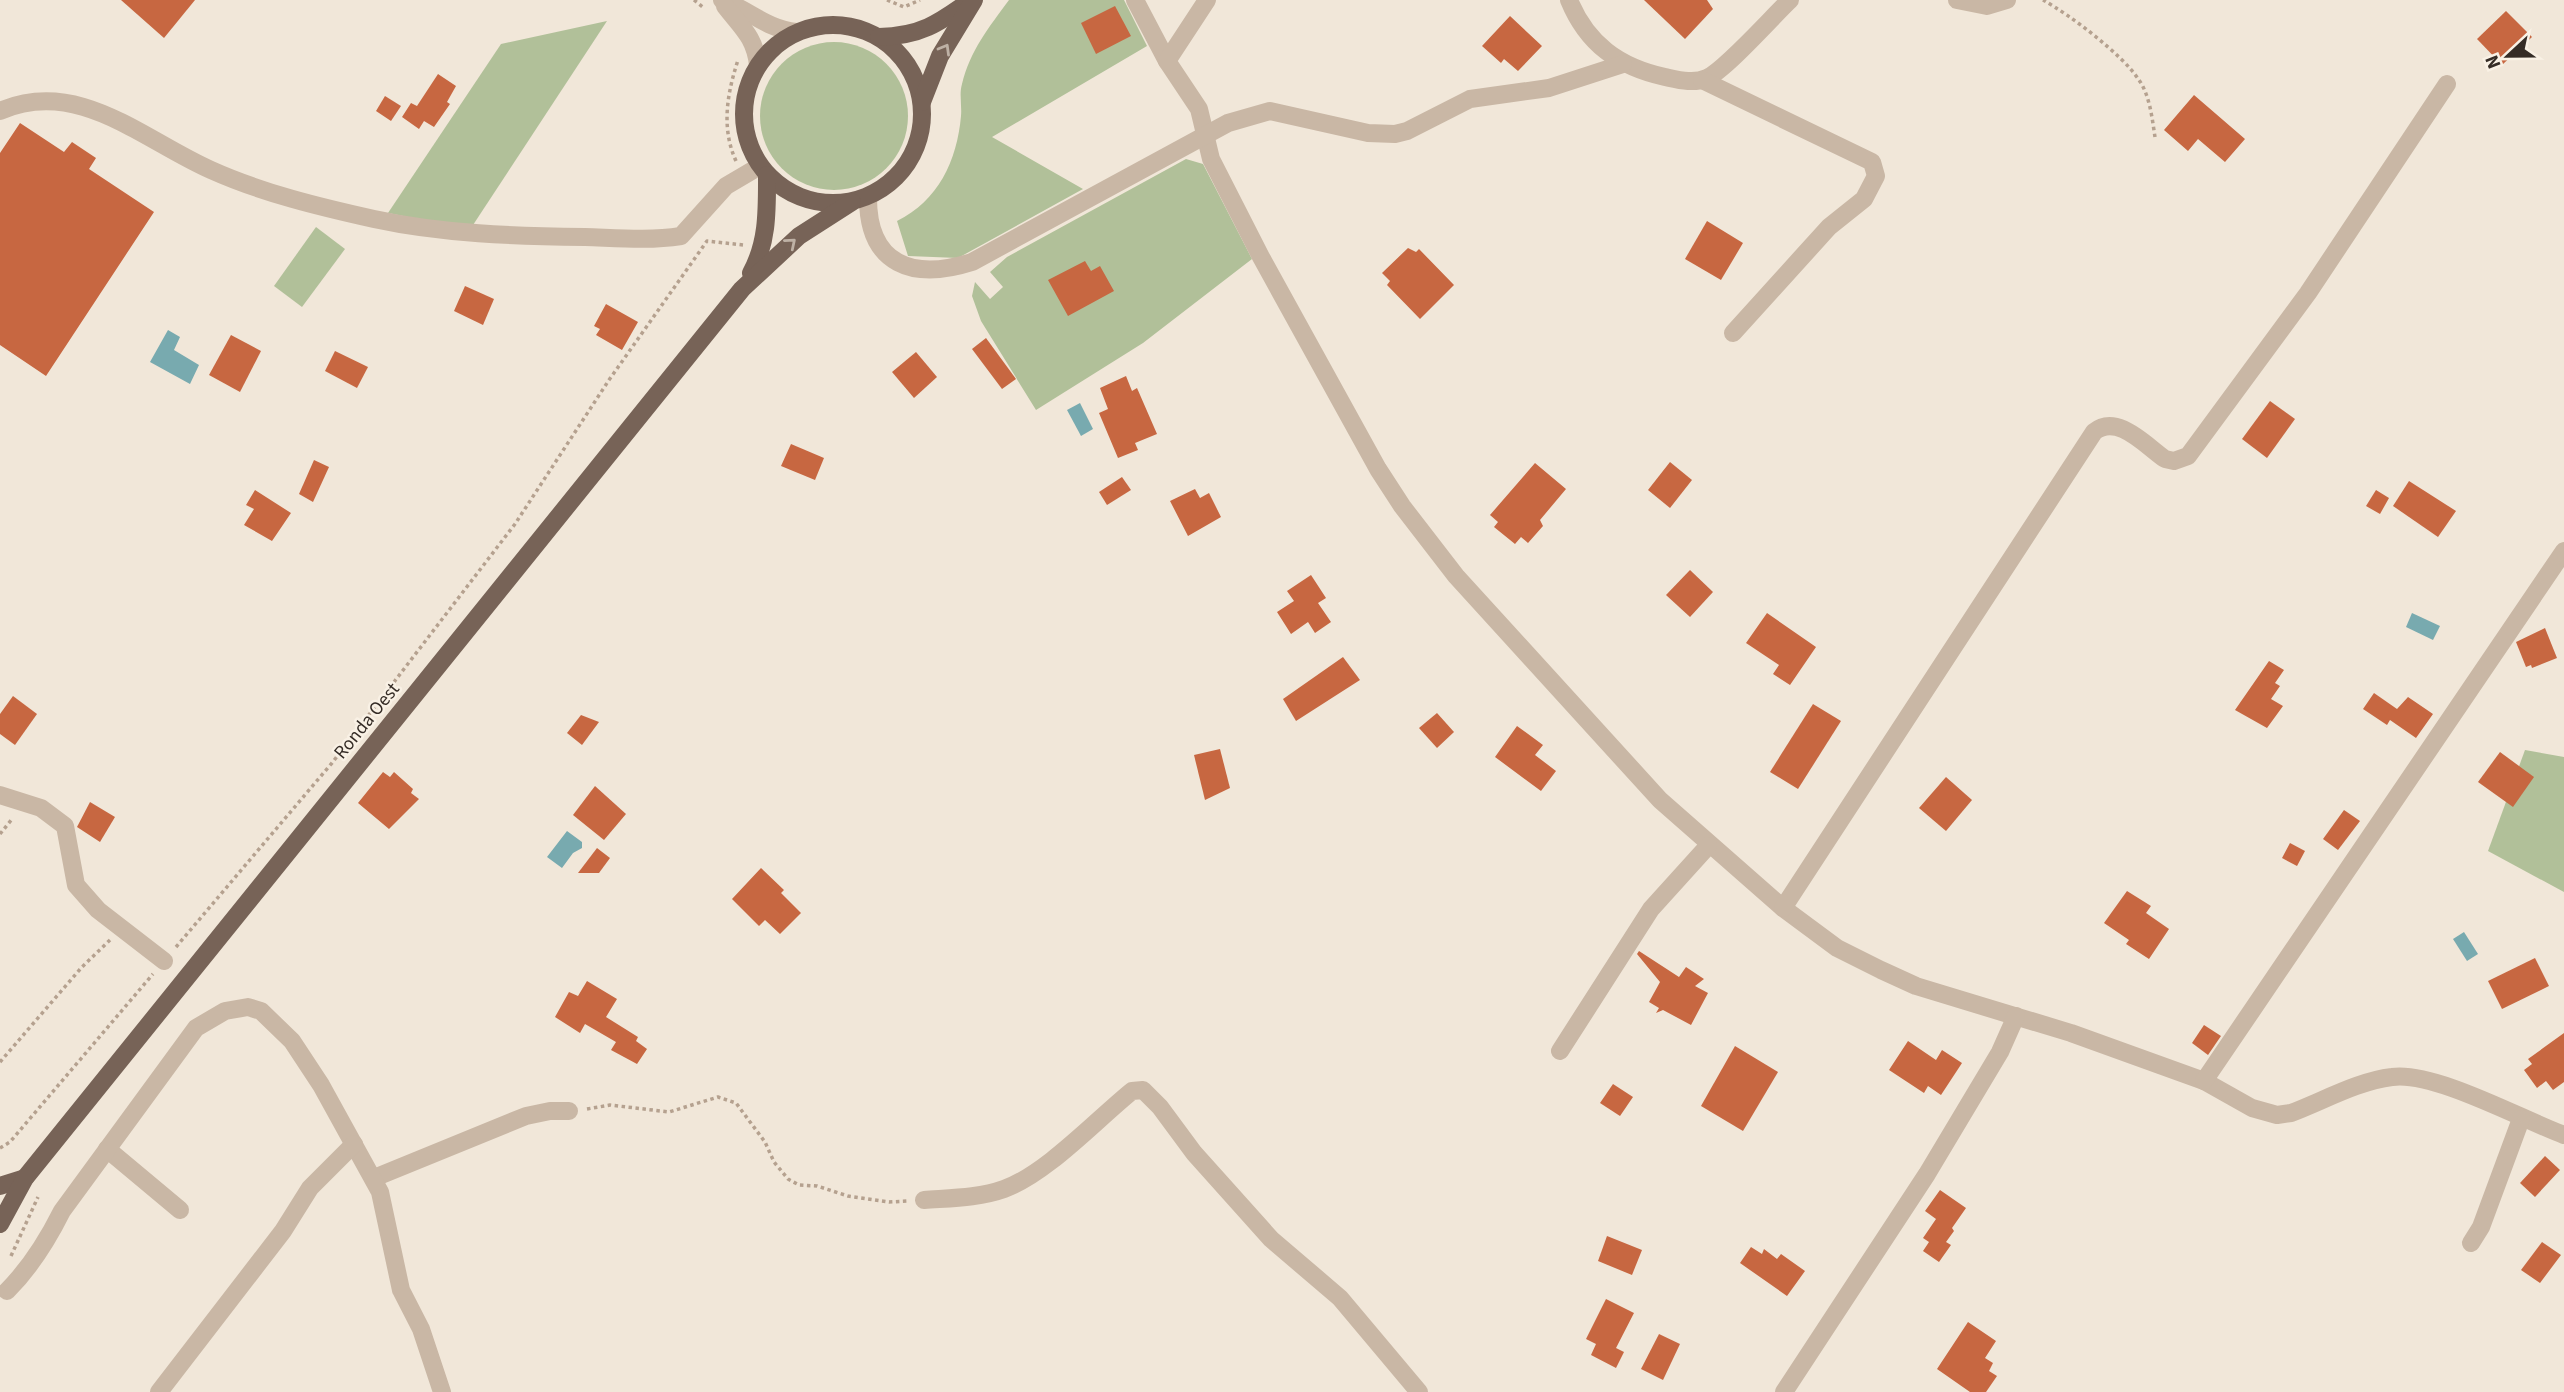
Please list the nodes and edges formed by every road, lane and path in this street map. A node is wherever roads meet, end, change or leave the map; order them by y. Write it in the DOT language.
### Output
graph roads {
  1 [pos="694,0"];
  2 [pos="887,0"];
  3 [pos="920,0"];
  4 [pos="972,0"];
  5 [pos="1135,0"];
  6 [pos="1208,0"];
  7 [pos="1569,0"];
  8 [pos="1790,0"];
  9 [pos="1957,0"];
  10 [pos="2007,0"];
  11 [pos="2043,0"];
  12 [pos="716,3"];
  13 [pos="796,33"];
  14 [pos="879,37"];
  15 [pos="741,53"];
  16 [pos="1167,61"];
  17 [pos="1622,64"];
  18 [pos="758,65"];
  19 [pos="1702,80"];
  20 [pos="2447,84"];
  21 [pos="922,102"];
  22 [pos="0,111"];
  23 [pos="1205,136"];
  24 [pos="2155,137"];
  25 [pos="764,170"];
  26 [pos="742,175"];
  27 [pos="860,200"];
  28 [pos="748,245"];
  29 [pos="742,289"];
  30 [pos="1733,332"];
  31 [pos="2564,551"];
  32 [pos="0,794"];
  33 [pos="1708,846"];
  34 [pos="1783,908"];
  35 [pos="122,929"];
  36 [pos="164,961"];
  37 [pos="2016,1016"];
  38 [pos="1560,1051"];
  39 [pos="0,1062"];
  40 [pos="2204,1081"];
  41 [pos="569,1111"];
  42 [pos="2521,1119"];
  43 [pos="2564,1135"];
  44 [pos="354,1144"];
  45 [pos="0,1148"];
  46 [pos="107,1149"];
  47 [pos="25,1178"];
  48 [pos="374,1178"];
  49 [pos="0,1186"];
  50 [pos="924,1200"];
  51 [pos="180,1210"];
  52 [pos="0,1224"];
  53 [pos="2471,1243"];
  54 [pos="7,1291"];
  55 [pos="159,1392"];
  56 [pos="442,1392"];
  57 [pos="1419,1392"];
  58 [pos="1784,1392"];
  1 -- 12 [label="path"];
  2 -- 3 [label="path"];
  4 -- 14 [label="main road"];
  21 -- 4 [label="main road, one-way"];
  5 -- 16 [label="street"];
  6 -- 16 [label="street"];
  7 -- 17 [label="street"];
  8 -- 19 [label="street"];
  9 -- 10 [label="street"];
  11 -- 24 [label="path"];
  12 -- 13 [label="street"];
  12 -- 18 [label="street"];
  13 -- 14 [label="main road"];
  13 -- 18 [label="main road"];
  14 -- 21 [label="main road"];
  15 -- 26 [label="path"];
  16 -- 23 [label="street"];
  17 -- 19 [label="street"];
  17 -- 23 [label="street"];
  18 -- 25 [label="main road"];
  19 -- 30 [label="street"];
  20 -- 34 [label="street"];
  21 -- 27 [label="main road"];
  22 -- 26 [label="street"];
  23 -- 27 [label="street"];
  23 -- 33 [label="street"];
  25 -- 26 [label="street"];
  25 -- 27 [label="main road"];
  25 -- 29 [label="main road, Ronda Oest"];
  29 -- 27 [label="main road, Ronda Oest, one-way"];
  28 -- 36 [label="path"];
  29 -- 47 [label="main road, Ronda Oest"];
  31 -- 40 [label="street"];
  32 -- 35 [label="street"];
  33 -- 34 [label="street"];
  33 -- 38 [label="street"];
  34 -- 37 [label="street"];
  35 -- 36 [label="street"];
  35 -- 39 [label="path"];
  36 -- 45 [label="path"];
  37 -- 40 [label="street"];
  37 -- 58 [label="street"];
  40 -- 42 [label="street"];
  41 -- 48 [label="street"];
  41 -- 50 [label="path"];
  42 -- 43 [label="street"];
  42 -- 53 [label="street"];
  44 -- 46 [label="street"];
  44 -- 48 [label="street"];
  44 -- 55 [label="street"];
  46 -- 51 [label="street"];
  46 -- 54 [label="street"];
  47 -- 49 [label="main road"];
  47 -- 52 [label="main road, Ronda Oest"];
  48 -- 56 [label="street"];
  50 -- 57 [label="street"];
}
